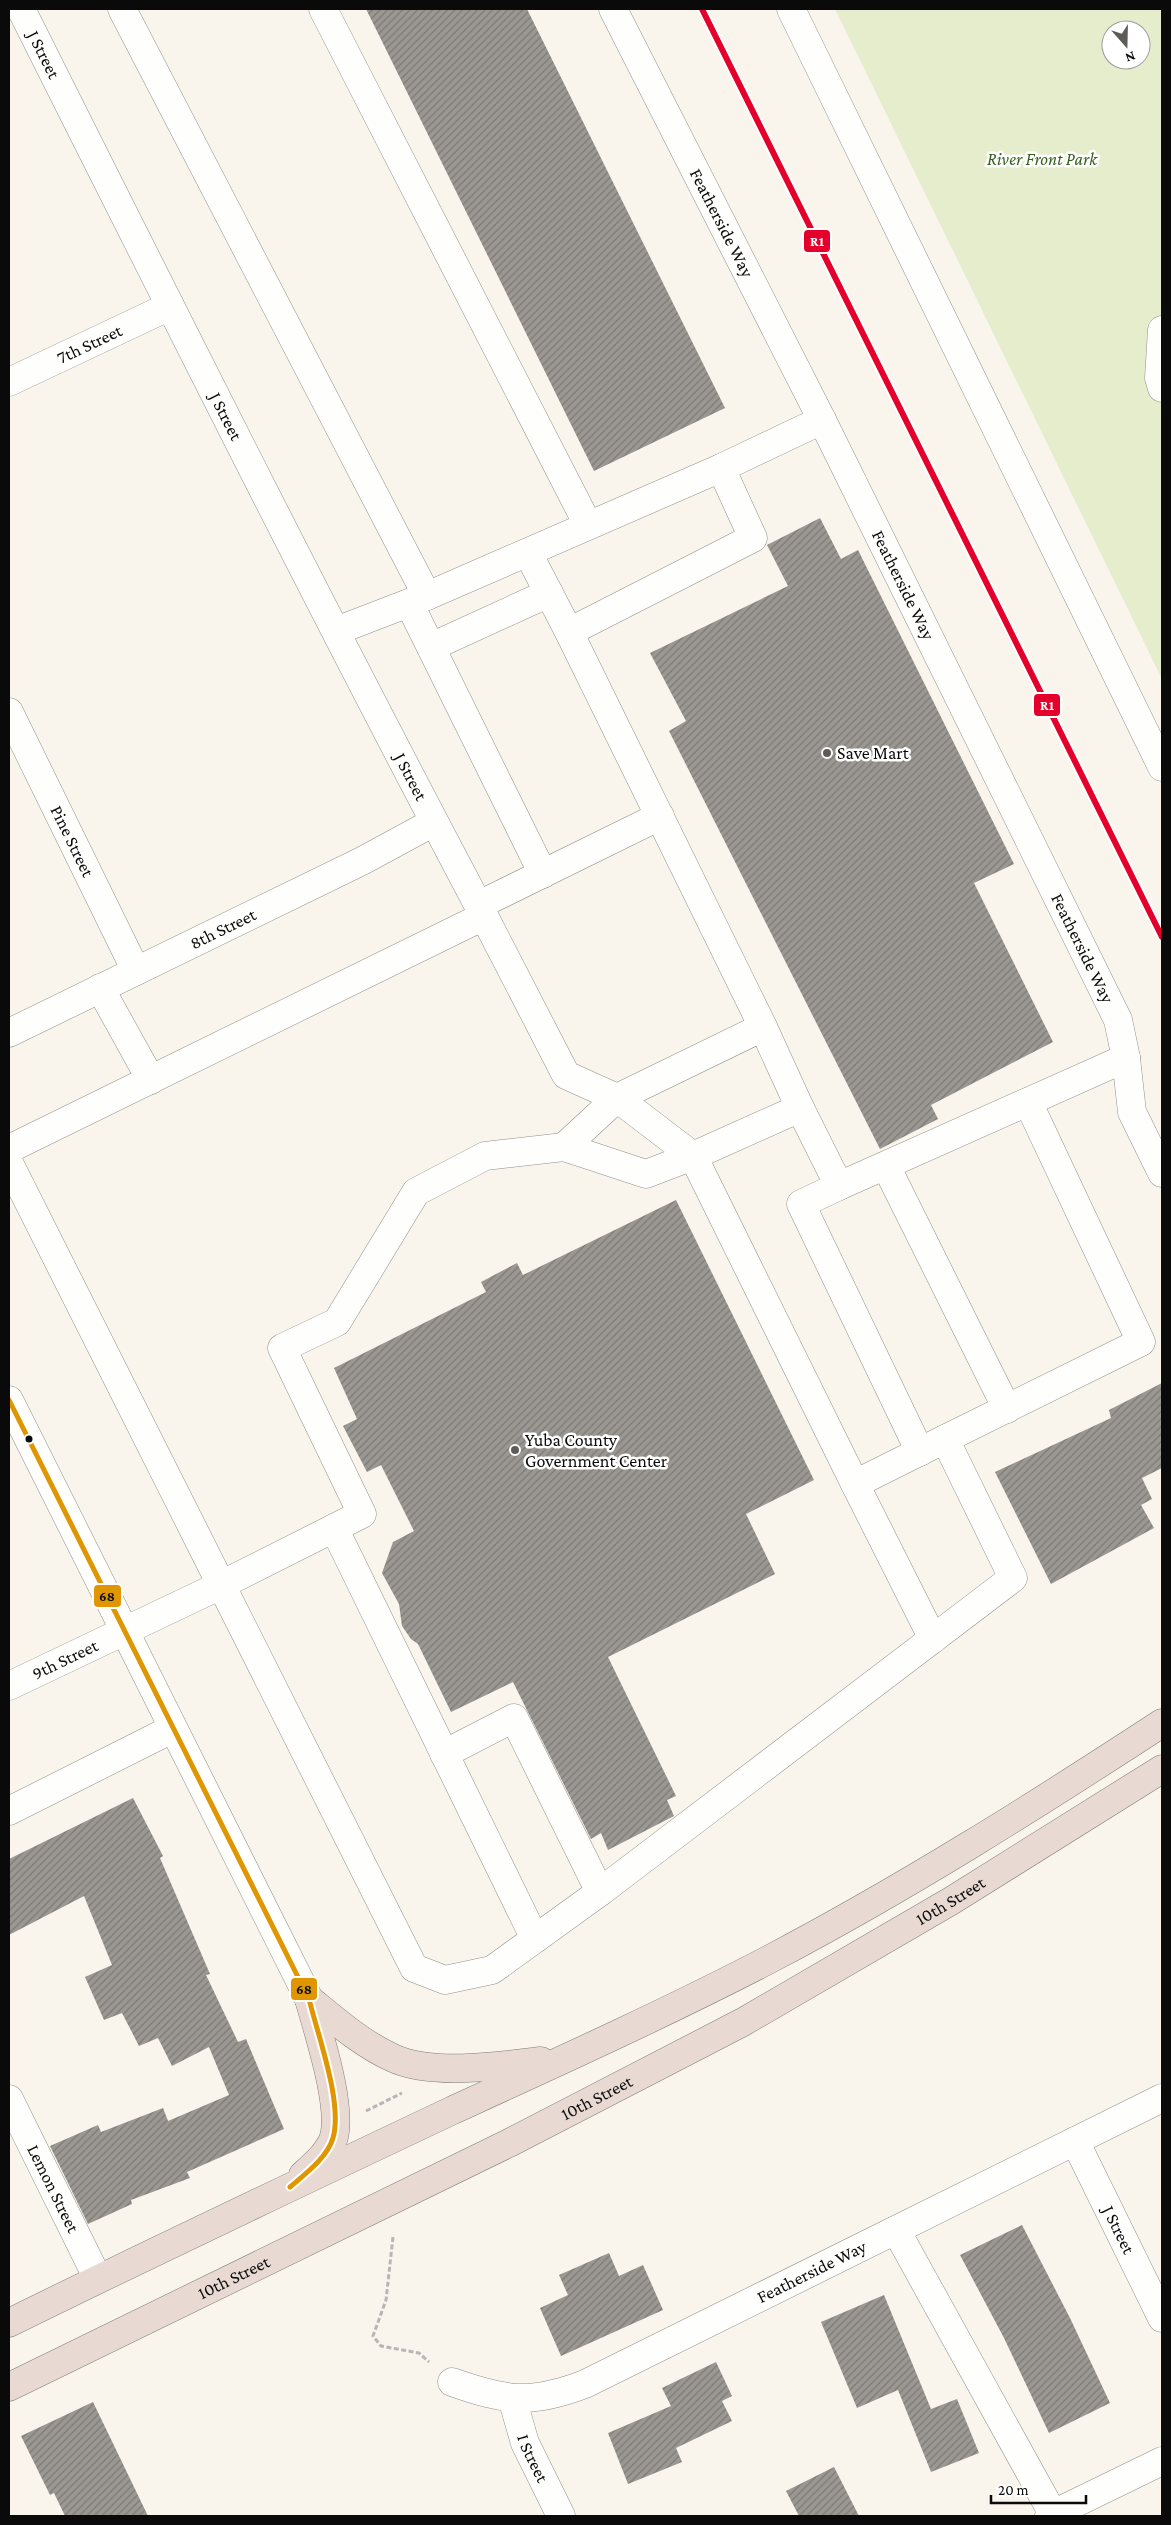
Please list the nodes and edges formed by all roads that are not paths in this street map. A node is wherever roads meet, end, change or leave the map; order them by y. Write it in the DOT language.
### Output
graph roads {
  1 [pos="21,9"];
  2 [pos="122,9"];
  3 [pos="323,9"];
  4 [pos="612,9"];
  5 [pos="791,9"];
  6 [pos="170,306"];
  7 [pos="1162,330"];
  8 [pos="9,382"];
  9 [pos="1162,388"];
  10 [pos="822,420"];
  11 [pos="721,468"];
  12 [pos="588,525"];
  13 [pos="528,552"];
  14 [pos="549,593"];
  15 [pos="418,600"];
  16 [pos="336,631"];
  17 [pos="569,632"];
  18 [pos="430,647"];
  19 [pos="9,712"];
  20 [pos="1162,767"];
  21 [pos="660,816"];
  22 [pos="434,822"];
  23 [pos="543,874"];
  24 [pos="482,911"];
  25 [pos="136,971"];
  26 [pos="100,988"];
  27 [pos="763,1027"];
  28 [pos="9,1033"];
  29 [pos="1126,1058"];
  30 [pos="151,1080"];
  31 [pos="617,1098"];
  32 [pos="1028,1102"];
  33 [pos="800,1108"];
  34 [pos="564,1147"];
  35 [pos="9,1149"];
  36 [pos="693,1156"];
  37 [pos="9,1163"];
  38 [pos="886,1166"];
  39 [pos="1162,1173"];
  40 [pos="839,1186"];
  41 [pos="9,1400"];
  42 [pos="1007,1409"];
  43 [pos="945,1439"];
  44 [pos="920,1452"];
  45 [pos="855,1484"];
  46 [pos="334,1528"];
  47 [pos="221,1585"];
  48 [pos="123,1631"];
  49 [pos="933,1639"];
  50 [pos="9,1686"];
  51 [pos="1162,1723"];
  52 [pos="172,1729"];
  53 [pos="444,1754"];
  54 [pos="1162,1769"];
  55 [pos="9,1811"];
  56 [pos="600,1892"];
  57 [pos="535,1938"];
  58 [pos="309,1999"];
  59 [pos="568,2058"];
  60 [pos="1162,2098"];
  61 [pos="9,2099"];
  62 [pos="1074,2142"];
  63 [pos="290,2187"];
  64 [pos="896,2230"];
  65 [pos="98,2279"];
  66 [pos="1162,2318"];
  67 [pos="9,2323"];
  68 [pos="452,2382"];
  69 [pos="9,2387"];
  70 [pos="512,2398"];
  71 [pos="1162,2461"];
  72 [pos="1051,2515"];
  73 [pos="561,2516"];
  1 -- 6 [label="street, J Street"];
  2 -- 15 [label="street"];
  3 -- 12 [label="street"];
  4 -- 10 [label="street, Featherside Way"];
  5 -- 20 [label="street"];
  6 -- 8 [label="street, 7th Street"];
  6 -- 16 [label="street, J Street"];
  7 -- 9 [label="street"];
  10 -- 11 [label="street"];
  10 -- 29 [label="street, Featherside Way"];
  11 -- 12 [label="street"];
  11 -- 17 [label="street"];
  12 -- 13 [label="street"];
  13 -- 14 [label="street"];
  13 -- 15 [label="street"];
  14 -- 17 [label="street"];
  14 -- 18 [label="street"];
  15 -- 16 [label="street"];
  15 -- 18 [label="street"];
  16 -- 22 [label="street, J Street"];
  17 -- 21 [label="street"];
  18 -- 23 [label="street"];
  19 -- 25 [label="street, Pine Street"];
  21 -- 23 [label="street"];
  21 -- 27 [label="street"];
  22 -- 24 [label="street, J Street"];
  22 -- 25 [label="street, 8th Street"];
  23 -- 24 [label="street"];
  24 -- 30 [label="street"];
  24 -- 31 [label="street, J Street"];
  25 -- 26 [label="street, 8th Street"];
  26 -- 28 [label="street, 8th Street"];
  26 -- 30 [label="street"];
  27 -- 31 [label="street"];
  27 -- 33 [label="street"];
  29 -- 32 [label="street"];
  29 -- 39 [label="street, Featherside Way"];
  30 -- 35 [label="street"];
  31 -- 34 [label="street"];
  31 -- 36 [label="street, J Street"];
  32 -- 38 [label="street"];
  32 -- 42 [label="street"];
  33 -- 36 [label="street"];
  33 -- 40 [label="street"];
  34 -- 36 [label="street"];
  34 -- 46 [label="street, 9th Street"];
  36 -- 45 [label="street"];
  37 -- 47 [label="street"];
  38 -- 40 [label="street"];
  38 -- 42 [label="street"];
  40 -- 44 [label="street"];
  41 -- 48 [label="street"];
  42 -- 43 [label="street"];
  43 -- 44 [label="street"];
  43 -- 49 [label="street"];
  44 -- 45 [label="street"];
  45 -- 49 [label="street"];
  46 -- 47 [label="street, 9th Street"];
  46 -- 53 [label="street"];
  47 -- 48 [label="street, 9th Street"];
  47 -- 57 [label="street"];
  48 -- 50 [label="street, 9th Street"];
  48 -- 52 [label="street"];
  49 -- 56 [label="street"];
  51 -- 59 [label="highway"];
  52 -- 55 [label="street"];
  52 -- 58 [label="street"];
  53 -- 56 [label="street"];
  53 -- 57 [label="street"];
  54 -- 69 [label="highway, 10th Street"];
  56 -- 57 [label="street"];
  58 -- 59 [label="highway"];
  58 -- 63 [label="highway"];
  59 -- 63 [label="highway"];
  60 -- 62 [label="street, Featherside Way"];
  61 -- 65 [label="street, Lemon Street"];
  62 -- 64 [label="street, Featherside Way"];
  62 -- 66 [label="street, J Street"];
  63 -- 65 [label="highway"];
  64 -- 70 [label="street, Featherside Way"];
  64 -- 72 [label="street"];
  65 -- 67 [label="highway"];
  68 -- 70 [label="street, Featherside Way"];
  70 -- 73 [label="street, I Street"];
  71 -- 72 [label="street"];
}
